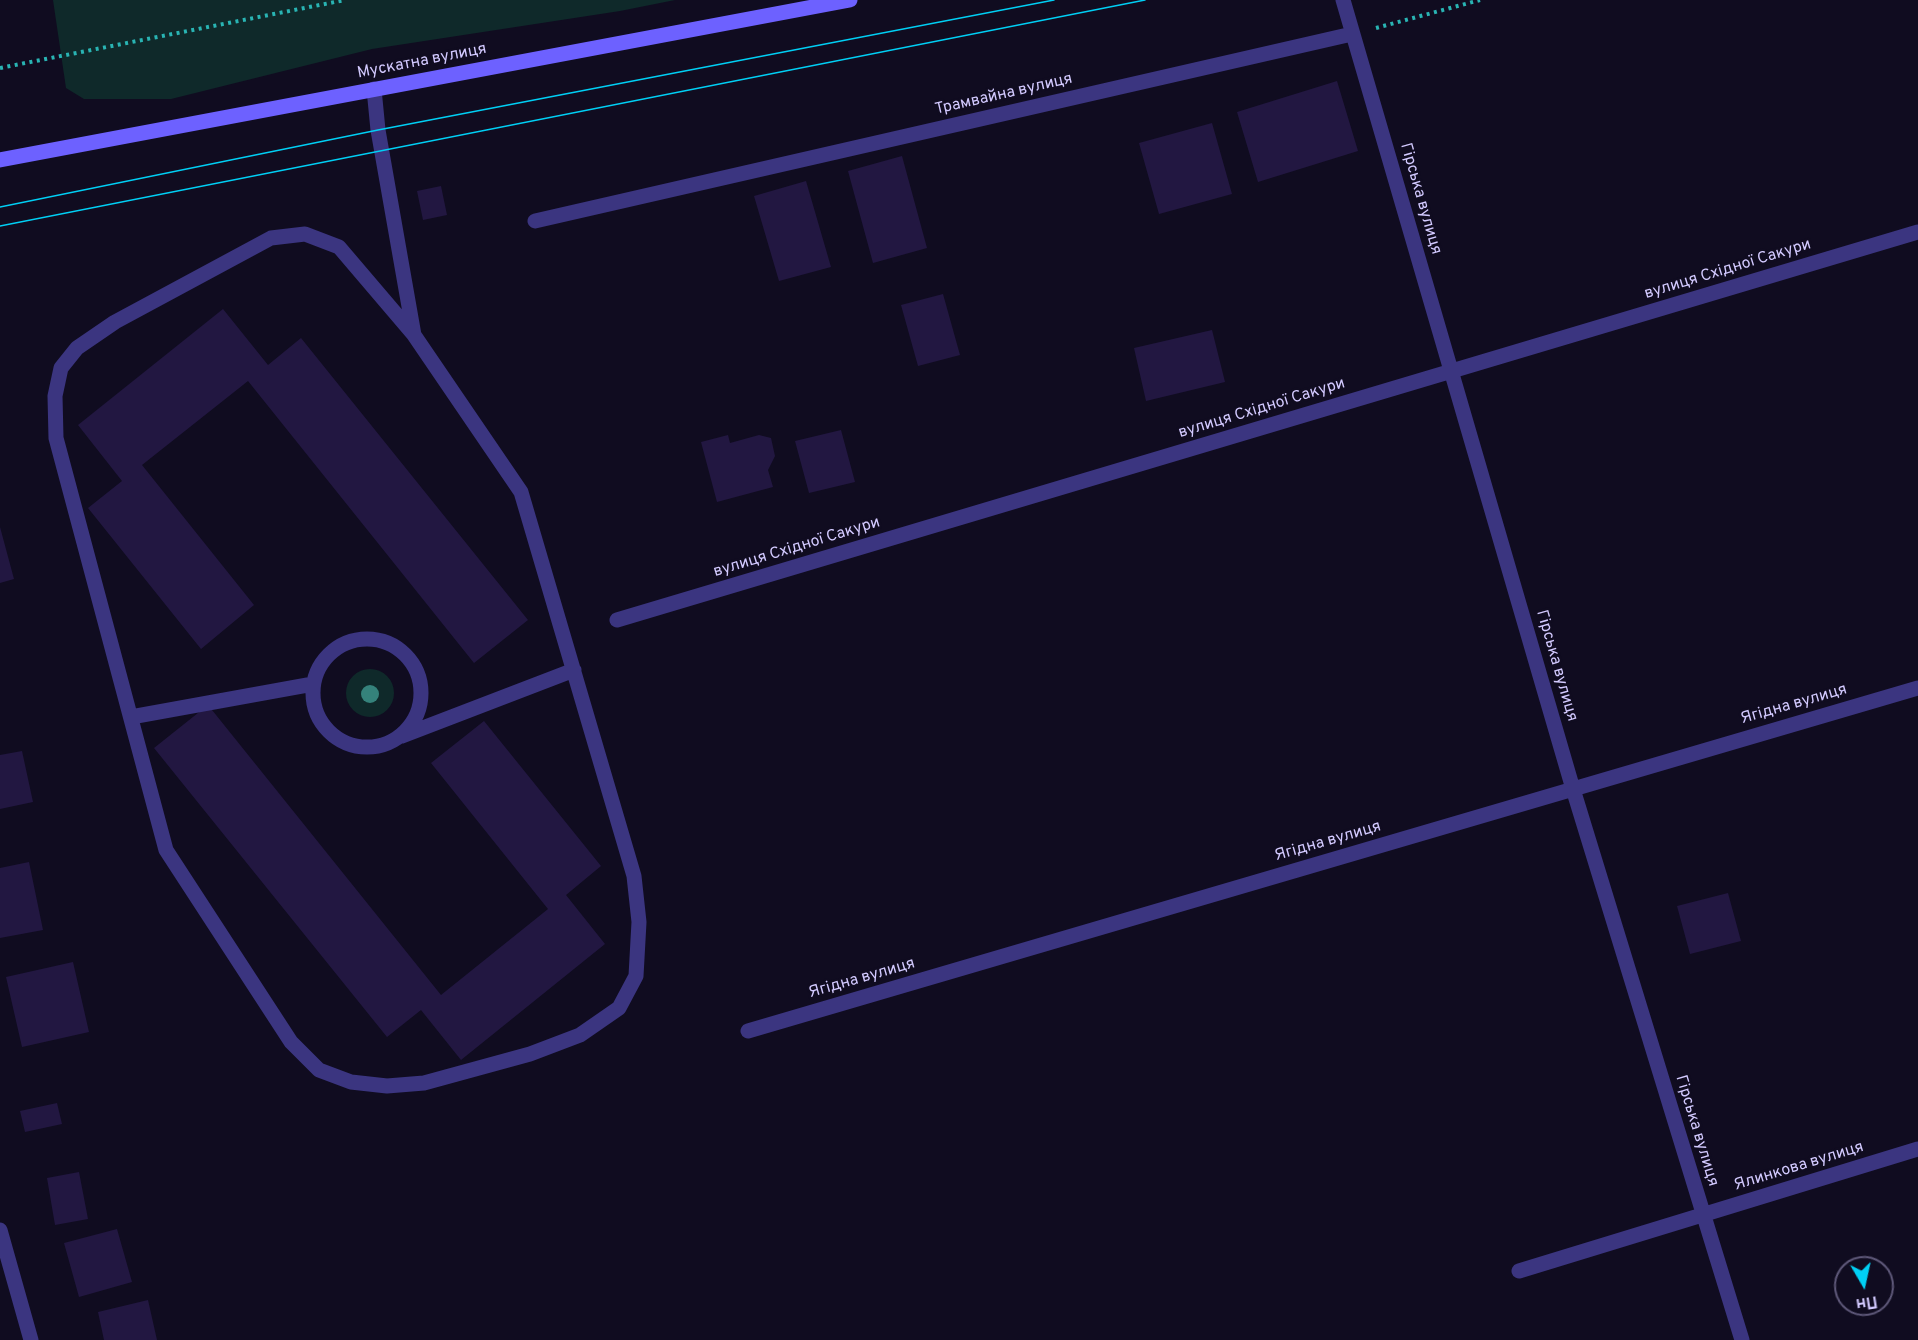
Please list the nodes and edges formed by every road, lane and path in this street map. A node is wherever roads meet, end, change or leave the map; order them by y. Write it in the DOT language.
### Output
graph roads {
  1 [pos="345,0"];
  2 [pos="850,0"];
  3 [pos="1342,0"];
  4 [pos="1480,0"];
  5 [pos="1352,34"];
  6 [pos="0,68"];
  7 [pos="374,89"];
  8 [pos="0,160"];
  9 [pos="535,221"];
  10 [pos="1918,232"];
  11 [pos="414,335"];
  12 [pos="1451,371"];
  13 [pos="617,621"];
  14 [pos="573,670"];
  15 [pos="313,684"];
  16 [pos="1918,688"];
  17 [pos="131,717"];
  18 [pos="396,738"];
  19 [pos="1573,789"];
  20 [pos="748,1031"];
  21 [pos="1918,1149"];
  22 [pos="1703,1215"];
  23 [pos="0,1230"];
  24 [pos="1519,1271"];
  25 [pos="31,1340"];
  26 [pos="1742,1340"];
  1 -- 6 [label="path"];
  2 -- 7 [label="street, Мускатна вулиця"];
  3 -- 5 [label="street, Гірська вулиця"];
  4 -- 5 [label="path"];
  5 -- 9 [label="street, Трамвайна вулиця"];
  5 -- 12 [label="street, Гірська вулиця"];
  7 -- 8 [label="street, Мускатна вулиця"];
  7 -- 11 [label="street"];
  10 -- 12 [label="street, вулиця Східної Сакури"];
  11 -- 14 [label="street"];
  11 -- 17 [label="street"];
  12 -- 13 [label="street, вулиця Східної Сакури"];
  12 -- 19 [label="street, Гірська вулиця"];
  14 -- 17 [label="street"];
  14 -- 18 [label="street"];
  15 -- 17 [label="street"];
  15 -- 18 [label="street"];
  15 -- 18 [label="street"];
  16 -- 19 [label="street, Ягідна вулиця"];
  19 -- 20 [label="street, Ягідна вулиця"];
  19 -- 22 [label="street, Гірська вулиця"];
  21 -- 22 [label="street, Ялинкова вулиця"];
  22 -- 24 [label="street, Ялинкова вулиця"];
  22 -- 26 [label="street, Гірська вулиця"];
  23 -- 25 [label="street"];
}
